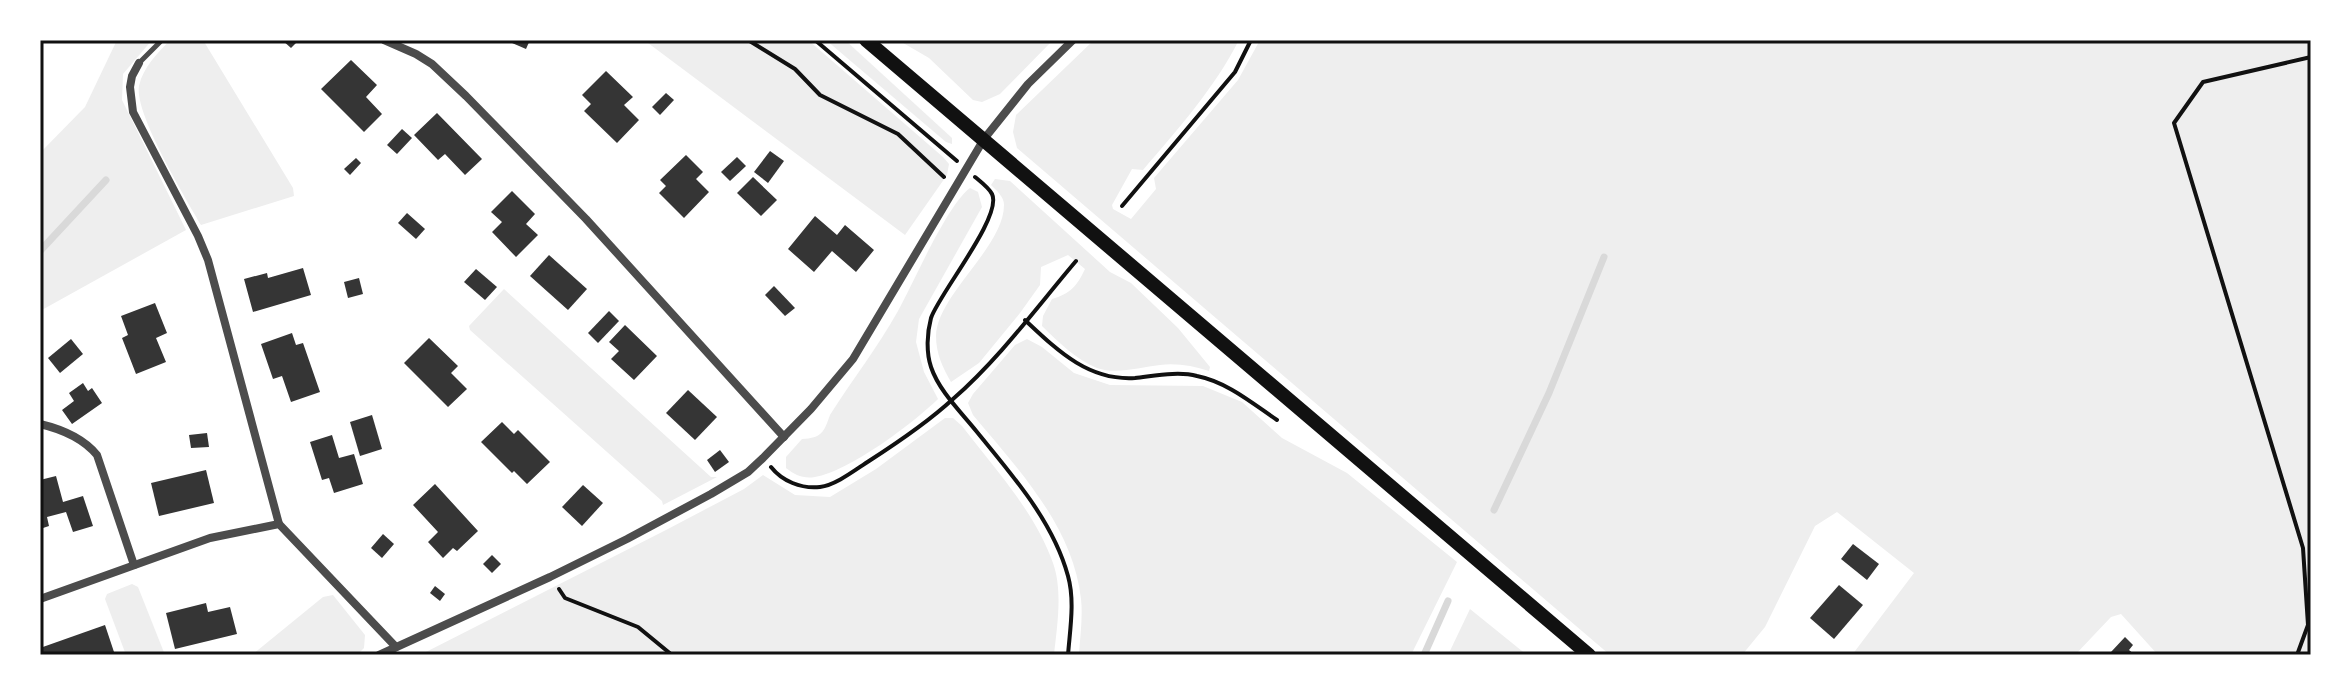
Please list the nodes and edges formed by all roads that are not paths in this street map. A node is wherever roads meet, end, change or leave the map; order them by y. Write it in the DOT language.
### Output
graph roads {
  1 [pos="162,40"];
  2 [pos="384,40"];
  3 [pos="866,40"];
  4 [pos="1073,40"];
  5 [pos="139,63"];
  6 [pos="984,139"];
  7 [pos="40,424"];
  8 [pos="784,437"];
  9 [pos="279,524"];
  10 [pos="134,565"];
  11 [pos="40,599"];
  12 [pos="396,647"];
  13 [pos="379,655"];
  14 [pos="1589,655"];
  1 -- 5 [label="lane"];
  2 -- 8 [label="street"];
  3 -- 6 [label="main road"];
  4 -- 6 [label="street"];
  5 -- 9 [label="street"];
  6 -- 8 [label="street"];
  6 -- 14 [label="main road"];
  7 -- 10 [label="street"];
  8 -- 12 [label="street"];
  9 -- 10 [label="street"];
  9 -- 12 [label="street"];
  10 -- 11 [label="street"];
  12 -- 13 [label="street"];
}
